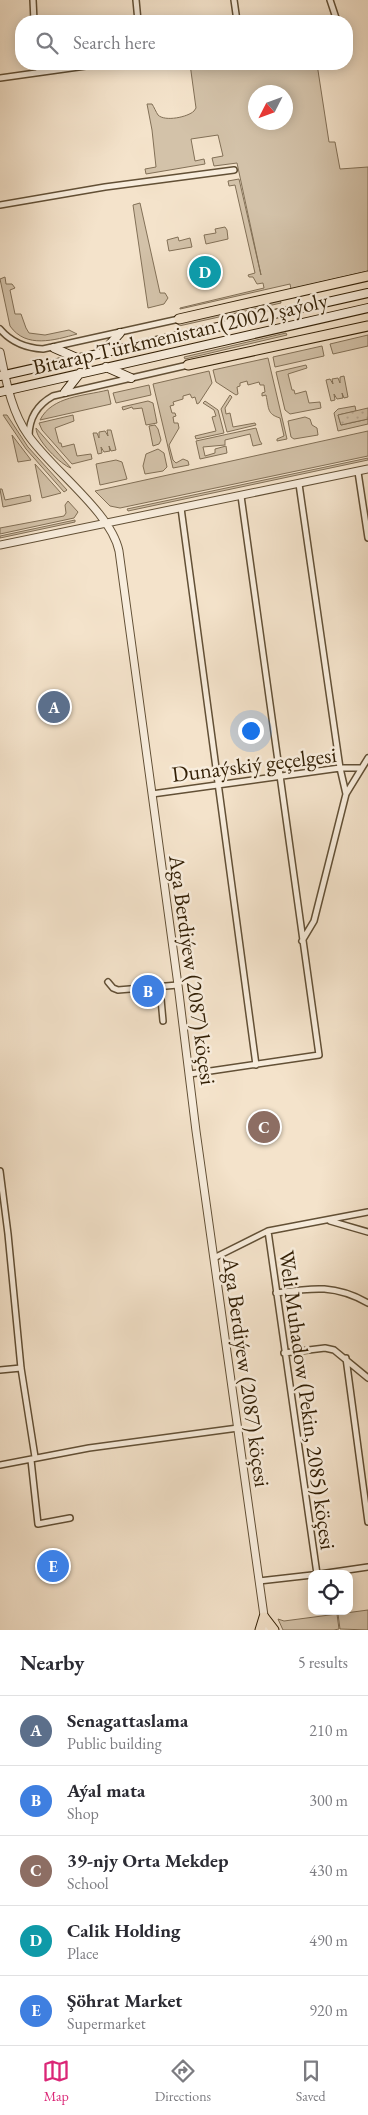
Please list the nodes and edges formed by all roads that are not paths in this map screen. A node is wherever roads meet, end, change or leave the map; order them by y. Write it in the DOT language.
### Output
graph roads {
  1 [pos="33,0"];
  2 [pos="136,0"];
  3 [pos="234,0"];
  4 [pos="330,0"];
  5 [pos="34,15"];
  6 [pos="137,15"];
  7 [pos="236,15"];
  8 [pos="334,15"];
  9 [pos="54,70"];
  10 [pos="39,72"];
  11 [pos="0,78"];
  12 [pos="234,170"];
  13 [pos="0,205"];
  14 [pos="368,276"];
  15 [pos="368,293"];
  16 [pos="368,308"];
  17 [pos="179,319"];
  18 [pos="368,326"];
  19 [pos="0,329"];
  20 [pos="120,333"];
  21 [pos="54,348"];
  22 [pos="0,352"];
  23 [pos="102,352"];
  24 [pos="76,358"];
  25 [pos="188,365"];
  26 [pos="106,367"];
  27 [pos="80,373"];
  28 [pos="3,375"];
  29 [pos="131,378"];
  30 [pos="9,390"];
  31 [pos="0,392"];
  32 [pos="65,392"];
  33 [pos="29,436"];
  34 [pos="368,470"];
  35 [pos="358,472"];
  36 [pos="299,484"];
  37 [pos="241,496"];
  38 [pos="181,508"];
  39 [pos="106,523"];
  40 [pos="368,538"];
  41 [pos="0,545"];
  42 [pos="368,758"];
  43 [pos="340,768"];
  44 [pos="361,768"];
  45 [pos="279,777"];
  46 [pos="219,784"];
  47 [pos="152,794"];
  48 [pos="346,794"];
  49 [pos="302,941"];
  50 [pos="108,982"];
  51 [pos="178,985"];
  52 [pos="160,988"];
  53 [pos="163,1021"];
  54 [pos="256,1065"];
  55 [pos="190,1074"];
  56 [pos="0,1171"];
  57 [pos="368,1212"];
  58 [pos="327,1221"];
  59 [pos="268,1231"];
  60 [pos="368,1232"];
  61 [pos="214,1258"];
  62 [pos="276,1293"];
  63 [pos="368,1303"];
  64 [pos="284,1353"];
  65 [pos="346,1358"];
  66 [pos="21,1368"];
  67 [pos="0,1370"];
  68 [pos="368,1378"];
  69 [pos="238,1428"];
  70 [pos="33,1458"];
  71 [pos="0,1465"];
  72 [pos="367,1508"];
  73 [pos="70,1518"];
  74 [pos="368,1522"];
  75 [pos="368,1567"];
  76 [pos="317,1570"];
  77 [pos="347,1570"];
  78 [pos="308,1575"];
  79 [pos="259,1581"];
  80 [pos="264,1617"];
  81 [pos="260,1630"];
  82 [pos="266,1630"];
  83 [pos="274,1630"];
  1 -- 5 [label="street"];
  2 -- 6 [label="street"];
  3 -- 7 [label="street"];
  4 -- 8 [label="street"];
  9 -- 10 [label="street"];
  10 -- 11 [label="street"];
  12 -- 13 [label="street"];
  14 -- 17 [label="main road"];
  15 -- 23 [label="main road, Bitarap Türkmenistan (2002) şaýoly"];
  16 -- 26 [label="main road, Bitarap Türkmenistan (2002) şaýoly"];
  17 -- 20 [label="street"];
  18 -- 25 [label="main road"];
  19 -- 21 [label="street"];
  20 -- 21 [label="street"];
  20 -- 23 [label="main road"];
  21 -- 24 [label="main road"];
  22 -- 28 [label="street, Aga Berdiýew (2087) köçesi"];
  23 -- 24 [label="main road, Bitarap Türkmenistan (2002) şaýoly"];
  24 -- 28 [label="main road, Bitarap Türkmenistan (2002) şaýoly"];
  25 -- 29 [label="street"];
  26 -- 27 [label="main road, Bitarap Türkmenistan (2002) şaýoly"];
  26 -- 29 [label="main road"];
  27 -- 30 [label="main road, Bitarap Türkmenistan (2002) şaýoly"];
  27 -- 32 [label="main road"];
  28 -- 30 [label="street, Aga Berdiýew (2087) köçesi"];
  29 -- 32 [label="street"];
  30 -- 31 [label="main road, Bitarap Türkmenistan (2002) şaýoly"];
  30 -- 33 [label="street, Aga Berdiýew (2087) köçesi"];
  32 -- 33 [label="street"];
  33 -- 39 [label="street, Aga Berdiýew (2087) köçesi"];
  34 -- 35 [label="street"];
  35 -- 36 [label="street"];
  35 -- 40 [label="street"];
  36 -- 37 [label="street"];
  36 -- 43 [label="street"];
  37 -- 38 [label="street"];
  37 -- 45 [label="street"];
  38 -- 39 [label="street"];
  38 -- 46 [label="street"];
  39 -- 41 [label="street"];
  39 -- 47 [label="street, Aga Berdiýew (2087) köçesi"];
  42 -- 44 [label="street"];
  43 -- 44 [label="street, Dunaýskiý geçelgesi"];
  43 -- 45 [label="street, Dunaýskiý geçelgesi"];
  43 -- 48 [label="street"];
  44 -- 48 [label="street"];
  45 -- 46 [label="street, Dunaýskiý geçelgesi"];
  45 -- 49 [label="street"];
  46 -- 47 [label="street, Dunaýskiý geçelgesi"];
  46 -- 54 [label="street"];
  47 -- 51 [label="street, Aga Berdiýew (2087) köçesi"];
  48 -- 49 [label="street"];
  49 -- 54 [label="street"];
  50 -- 52 [label="street"];
  51 -- 52 [label="street"];
  51 -- 55 [label="street, Aga Berdiýew (2087) köçesi"];
  52 -- 53 [label="street"];
  54 -- 55 [label="street"];
  55 -- 61 [label="street, Aga Berdiýew (2087) köçesi"];
  56 -- 66 [label="street"];
  57 -- 58 [label="street"];
  58 -- 59 [label="street"];
  58 -- 60 [label="street"];
  59 -- 61 [label="street"];
  59 -- 62 [label="street, Weli Muhadow (Pekin, 2085) köçesi"];
  61 -- 69 [label="street, Aga Berdiýew (2087) köçesi"];
  62 -- 63 [label="street"];
  62 -- 64 [label="street, Weli Muhadow (Pekin, 2085) köçesi"];
  64 -- 65 [label="street"];
  64 -- 76 [label="street, Weli Muhadow (Pekin, 2085) köçesi"];
  65 -- 68 [label="street"];
  65 -- 72 [label="street"];
  66 -- 67 [label="street"];
  66 -- 70 [label="street"];
  69 -- 70 [label="street"];
  69 -- 79 [label="street, Aga Berdiýew (2087) köçesi"];
  70 -- 71 [label="street"];
  70 -- 73 [label="street"];
  72 -- 74 [label="street"];
  75 -- 77 [label="street"];
  78 -- 79 [label="street"];
  79 -- 80 [label="street, Aga Berdiýew (2087) köçesi"];
  80 -- 81 [label="main road"];
  80 -- 82 [label="street, Aga Berdiýew (2087) köçesi"];
  80 -- 83 [label="main road"];
}
